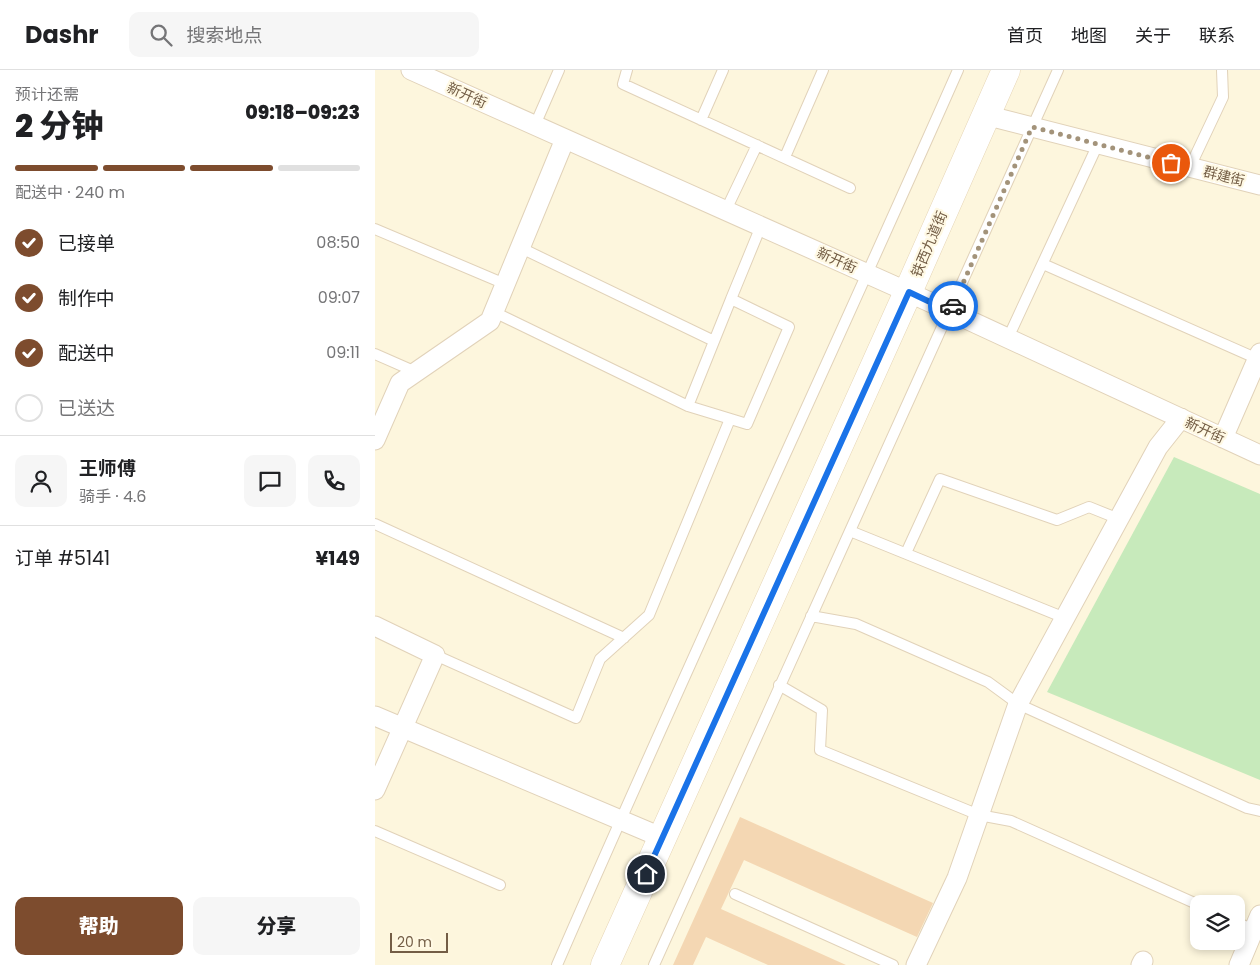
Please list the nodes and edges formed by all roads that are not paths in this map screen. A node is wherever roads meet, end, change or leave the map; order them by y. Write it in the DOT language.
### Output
graph roads {
  1 [pos="411,70"];
  2 [pos="559,70"];
  3 [pos="627,70"];
  4 [pos="723,70"];
  5 [pos="823,70"];
  6 [pos="958,70"];
  7 [pos="1006,70"];
  8 [pos="1057,70"];
  9 [pos="1222,70"];
  10 [pos="985,115"];
  11 [pos="701,120"];
  12 [pos="535,125"];
  13 [pos="1032,127"];
  14 [pos="565,139"];
  15 [pos="1098,144"];
  16 [pos="757,145"];
  17 [pos="785,157"];
  18 [pos="1190,167"];
  19 [pos="1260,185"];
  20 [pos="849,188"];
  21 [pos="726,210"];
  22 [pos="761,226"];
  23 [pos="375,229"];
  24 [pos="521,248"];
  25 [pos="1043,264"];
  26 [pos="868,274"];
  27 [pos="505,284"];
  28 [pos="909,292"];
  29 [pos="731,299"];
  30 [pos="494,312"];
  31 [pos="951,312"];
  32 [pos="1008,338"];
  33 [pos="714,341"];
  34 [pos="375,354"];
  35 [pos="1259,358"];
  36 [pos="416,372"];
  37 [pos="688,406"];
  38 [pos="1181,418"];
  39 [pos="730,419"];
  40 [pos="1223,438"];
  41 [pos="375,440"];
  42 [pos="1260,455"];
  43 [pos="1119,519"];
  44 [pos="375,524"];
  45 [pos="850,531"];
  46 [pos="905,553"];
  47 [pos="811,616"];
  48 [pos="1065,618"];
  49 [pos="375,626"];
  50 [pos="624,638"];
  51 [pos="435,655"];
  52 [pos="779,685"];
  53 [pos="1018,704"];
  54 [pos="375,716"];
  55 [pos="403,728"];
  56 [pos="375,790"];
  57 [pos="1260,811"];
  58 [pos="979,815"];
  59 [pos="620,820"];
  60 [pos="375,831"];
  61 [pos="663,838"];
  62 [pos="500,885"];
  63 [pos="735,894"];
  64 [pos="1190,901"];
  65 [pos="1245,924"];
  66 [pos="1258,926"];
  67 [pos="557,965"];
  68 [pos="605,965"];
  69 [pos="654,965"];
  70 [pos="893,965"];
  71 [pos="916,965"];
  72 [pos="1239,965"];
  1 -- 12 [label="street, 新开街"];
  2 -- 12 [label="lane"];
  3 -- 11 [label="lane"];
  4 -- 11 [label="lane"];
  5 -- 17 [label="lane"];
  6 -- 26 [label="lane"];
  7 -- 10 [label="main road, 铁西九道街"];
  8 -- 13 [label="lane"];
  9 -- 18 [label="lane"];
  10 -- 13 [label="street, 群建街"];
  10 -- 28 [label="main road, 铁西九道街"];
  11 -- 16 [label="lane"];
  12 -- 14 [label="street, 新开街"];
  13 -- 15 [label="street, 群建街"];
  13 -- 31 [label="lane"];
  14 -- 21 [label="street, 新开街"];
  14 -- 24 [label="street"];
  15 -- 18 [label="street, 群建街"];
  15 -- 25 [label="lane"];
  16 -- 17 [label="lane"];
  16 -- 21 [label="lane"];
  17 -- 20 [label="lane"];
  18 -- 19 [label="street, 群建街"];
  21 -- 22 [label="street, 新开街"];
  22 -- 26 [label="street, 新开街"];
  22 -- 29 [label="lane"];
  23 -- 27 [label="lane"];
  24 -- 27 [label="street"];
  24 -- 33 [label="lane"];
  25 -- 32 [label="lane"];
  25 -- 35 [label="lane"];
  26 -- 28 [label="street, 新开街"];
  26 -- 59 [label="lane"];
  27 -- 30 [label="street"];
  28 -- 31 [label="street, 新开街"];
  28 -- 61 [label="main road, 铁西九道街"];
  29 -- 33 [label="lane"];
  29 -- 39 [label="lane"];
  30 -- 36 [label="street"];
  30 -- 37 [label="lane"];
  31 -- 32 [label="street, 新开街"];
  31 -- 45 [label="lane"];
  32 -- 38 [label="street, 新开街"];
  33 -- 37 [label="lane"];
  34 -- 36 [label="lane"];
  35 -- 40 [label="street"];
  36 -- 41 [label="street"];
  37 -- 39 [label="lane"];
  38 -- 40 [label="street, 新开街"];
  38 -- 43 [label="street"];
  39 -- 50 [label="lane"];
  40 -- 42 [label="street, 新开街"];
  43 -- 46 [label="lane"];
  43 -- 48 [label="street"];
  44 -- 50 [label="lane"];
  45 -- 46 [label="lane"];
  45 -- 47 [label="lane"];
  46 -- 48 [label="lane"];
  47 -- 52 [label="lane"];
  47 -- 53 [label="lane"];
  48 -- 53 [label="street"];
  49 -- 51 [label="street"];
  50 -- 51 [label="lane"];
  51 -- 55 [label="street"];
  52 -- 58 [label="lane"];
  52 -- 69 [label="lane"];
  53 -- 57 [label="lane"];
  53 -- 58 [label="street"];
  54 -- 55 [label="street"];
  55 -- 56 [label="street"];
  55 -- 59 [label="street"];
  58 -- 64 [label="lane"];
  58 -- 71 [label="street"];
  59 -- 61 [label="street"];
  59 -- 67 [label="lane"];
  60 -- 62 [label="lane"];
  61 -- 68 [label="main road, 铁西九道街"];
  63 -- 70 [label="lane"];
  65 -- 66 [label="lane"];
  66 -- 72 [label="street"];
}
